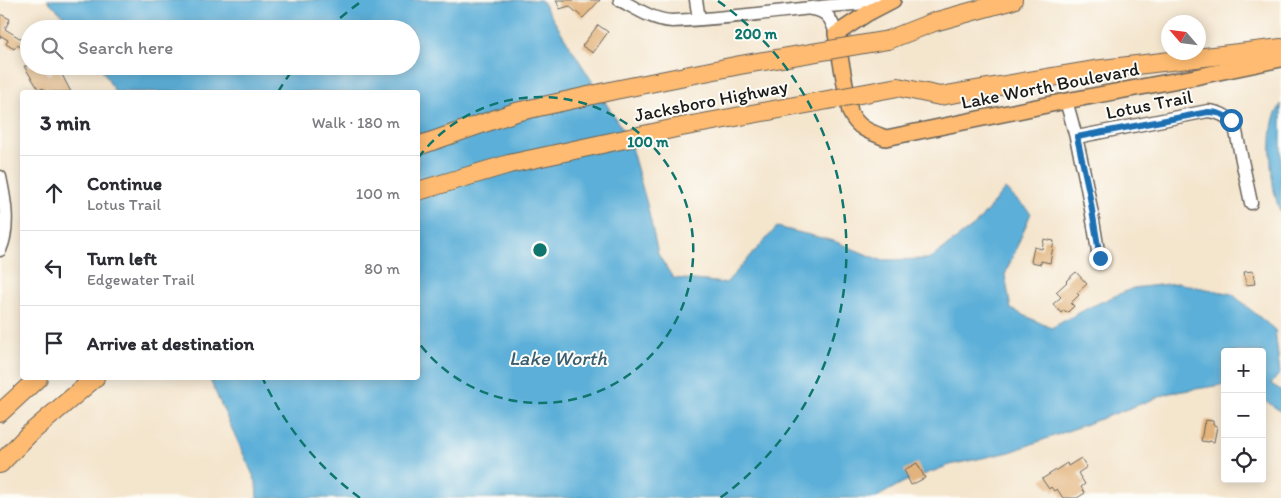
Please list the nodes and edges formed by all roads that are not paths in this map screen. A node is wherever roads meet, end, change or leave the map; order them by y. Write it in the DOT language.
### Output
graph roads {
  1 [pos="620,0"];
  2 [pos="696,0"];
  3 [pos="882,0"];
  4 [pos="893,0"];
  5 [pos="1013,0"];
  6 [pos="806,9"];
  7 [pos="699,19"];
  8 [pos="836,34"];
  9 [pos="1281,48"];
  10 [pos="1281,59"];
  11 [pos="1066,101"];
  12 [pos="1077,137"];
  13 [pos="420,145"];
  14 [pos="0,177"];
  15 [pos="420,190"];
  16 [pos="1252,203"];
  17 [pos="0,250"];
  18 [pos="1100,258"];
  19 [pos="36,380"];
  20 [pos="93,380"];
  21 [pos="0,413"];
  22 [pos="0,464"];
  1 -- 7 [label="street"];
  2 -- 7 [label="street"];
  3 -- 6 [label="street"];
  4 -- 8 [label="main road"];
  5 -- 13 [label="highway, Jacksboro Highway, bridge"];
  6 -- 7 [label="street"];
  6 -- 8 [label="street"];
  8 -- 11 [label="main road, Lake Worth Boulevard"];
  9 -- 15 [label="highway, Jacksboro Highway, bridge"];
  10 -- 11 [label="main road, Lake Worth Boulevard"];
  11 -- 12 [label="street"];
  12 -- 16 [label="street, Lotus Trail"];
  12 -- 18 [label="street"];
  14 -- 17 [label="street"];
  19 -- 21 [label="highway"];
  20 -- 22 [label="highway"];
}
